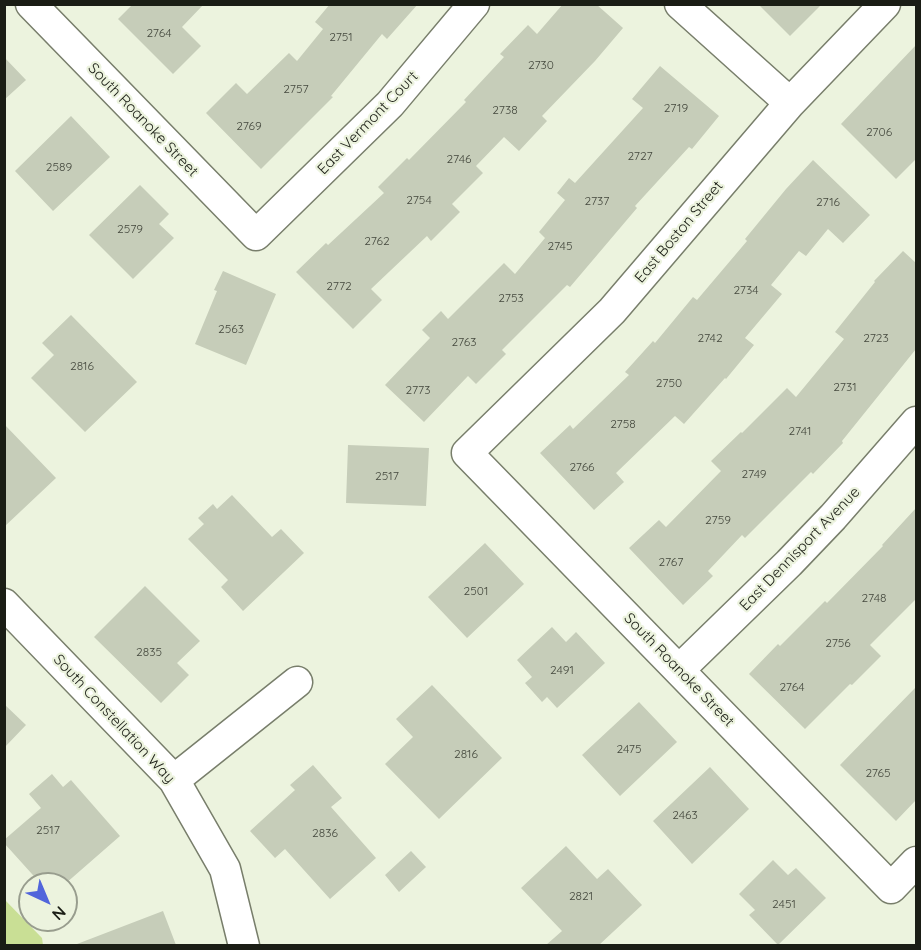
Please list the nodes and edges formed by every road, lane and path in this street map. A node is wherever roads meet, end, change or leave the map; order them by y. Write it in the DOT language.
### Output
graph roads {
  1 [pos="474,4"];
  2 [pos="680,4"];
  3 [pos="885,4"];
  4 [pos="44,9"];
  5 [pos="790,103"];
  6 [pos="256,235"];
  7 [pos="916,422"];
  8 [pos="467,453"];
  9 [pos="4,604"];
  10 [pos="679,670"];
  11 [pos="297,682"];
  12 [pos="174,780"];
  13 [pos="916,862"];
  14 [pos="244,945"];
  1 -- 6 [label="street, East Vermont Court"];
  2 -- 5 [label="street"];
  3 -- 5 [label="street, East Boston Street"];
  4 -- 6 [label="street, South Roanoke Street"];
  5 -- 8 [label="street, East Boston Street"];
  7 -- 10 [label="street, East Dennisport Avenue"];
  8 -- 10 [label="street, South Roanoke Street"];
  9 -- 12 [label="street, South Constellation Way"];
  10 -- 13 [label="street, South Roanoke Street"];
  11 -- 12 [label="street"];
  12 -- 14 [label="street, South Constellation Way"];
}
